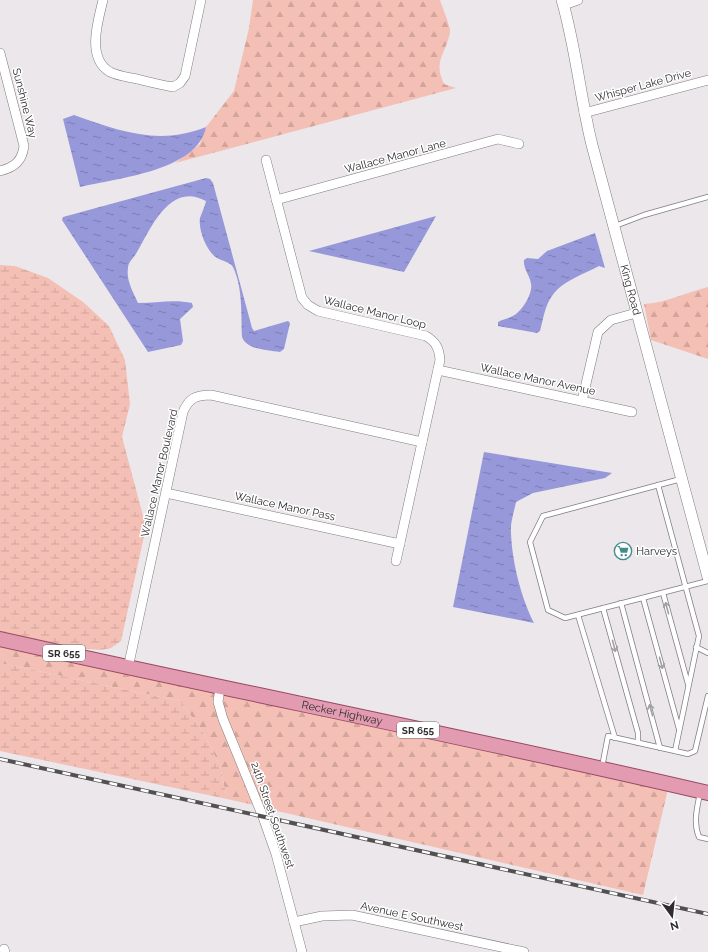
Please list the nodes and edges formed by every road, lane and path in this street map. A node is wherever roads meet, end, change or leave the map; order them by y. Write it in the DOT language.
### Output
graph roads {
  1 [pos="102,0"];
  2 [pos="200,0"];
  3 [pos="578,0"];
  4 [pos="563,3"];
  5 [pos="0,53"];
  6 [pos="708,80"];
  7 [pos="584,113"];
  8 [pos="519,144"];
  9 [pos="266,160"];
  10 [pos="0,171"];
  11 [pos="708,198"];
  12 [pos="276,200"];
  13 [pos="613,227"];
  14 [pos="636,313"];
  15 [pos="438,370"];
  16 [pos="582,401"];
  17 [pos="632,412"];
  18 [pos="422,442"];
  19 [pos="681,479"];
  20 [pos="658,485"];
  21 [pos="166,493"];
  22 [pos="400,544"];
  23 [pos="396,561"];
  24 [pos="708,577"];
  25 [pos="708,581"];
  26 [pos="686,587"];
  27 [pos="663,593"];
  28 [pos="643,598"];
  29 [pos="621,603"];
  30 [pos="603,608"];
  31 [pos="578,615"];
  32 [pos="0,639"];
  33 [pos="696,647"];
  34 [pos="708,653"];
  35 [pos="128,668"];
  36 [pos="689,686"];
  37 [pos="220,688"];
  38 [pos="708,696"];
  39 [pos="679,732"];
  40 [pos="615,738"];
  41 [pos="638,743"];
  42 [pos="660,748"];
  43 [pos="675,751"];
  44 [pos="602,769"];
  45 [pos="704,792"];
  46 [pos="708,839"];
  47 [pos="294,922"];
  48 [pos="302,952"];
  49 [pos="524,952"];
  1 -- 2 [label="street"];
  3 -- 4 [label="street"];
  4 -- 7 [label="street, King Road"];
  5 -- 10 [label="street, Sunshine Way"];
  6 -- 7 [label="street, Whisper Lake Drive"];
  7 -- 13 [label="street, King Road"];
  8 -- 12 [label="street, Wallace Manor Lane"];
  9 -- 12 [label="street, Wallace Manor Loop"];
  11 -- 13 [label="lane"];
  12 -- 15 [label="street, Wallace Manor Loop"];
  13 -- 14 [label="street, King Road"];
  14 -- 16 [label="street"];
  14 -- 19 [label="street, King Road"];
  15 -- 16 [label="street, Wallace Manor Avenue"];
  15 -- 18 [label="street, Wallace Manor Loop"];
  16 -- 17 [label="street, Wallace Manor Avenue"];
  18 -- 21 [label="street, Wallace Manor Boulevard"];
  18 -- 22 [label="street, Wallace Manor Loop"];
  19 -- 20 [label="lane"];
  19 -- 24 [label="street, King Road"];
  20 -- 26 [label="lane"];
  20 -- 31 [label="lane"];
  21 -- 22 [label="street, Wallace Manor Pass"];
  21 -- 35 [label="street, Wallace Manor Boulevard"];
  22 -- 23 [label="street, Wallace Manor Loop"];
  25 -- 26 [label="lane"];
  26 -- 27 [label="lane"];
  26 -- 33 [label="lane"];
  27 -- 28 [label="lane"];
  36 -- 27 [label="lane, one-way"];
  28 -- 29 [label="lane"];
  28 -- 39 [label="lane, one-way"];
  29 -- 30 [label="lane"];
  42 -- 29 [label="lane, one-way"];
  30 -- 31 [label="lane"];
  30 -- 41 [label="lane, one-way"];
  31 -- 40 [label="lane"];
  32 -- 35 [label="main road, Recker Highway / SR 655"];
  33 -- 34 [label="lane"];
  33 -- 36 [label="lane"];
  35 -- 37 [label="main road, Recker Highway / SR 655"];
  36 -- 39 [label="lane"];
  37 -- 44 [label="main road, Recker Highway / SR 655"];
  37 -- 47 [label="street, 24th Street Southwest"];
  38 -- 43 [label="lane"];
  39 -- 43 [label="lane"];
  40 -- 41 [label="lane"];
  40 -- 44 [label="lane"];
  41 -- 42 [label="lane"];
  42 -- 43 [label="lane"];
  44 -- 45 [label="main road, Recker Highway / SR 655"];
  45 -- 46 [label="lane"];
  47 -- 48 [label="street, 24th Street Southwest"];
  47 -- 49 [label="street, Avenue E Southwest"];
}
